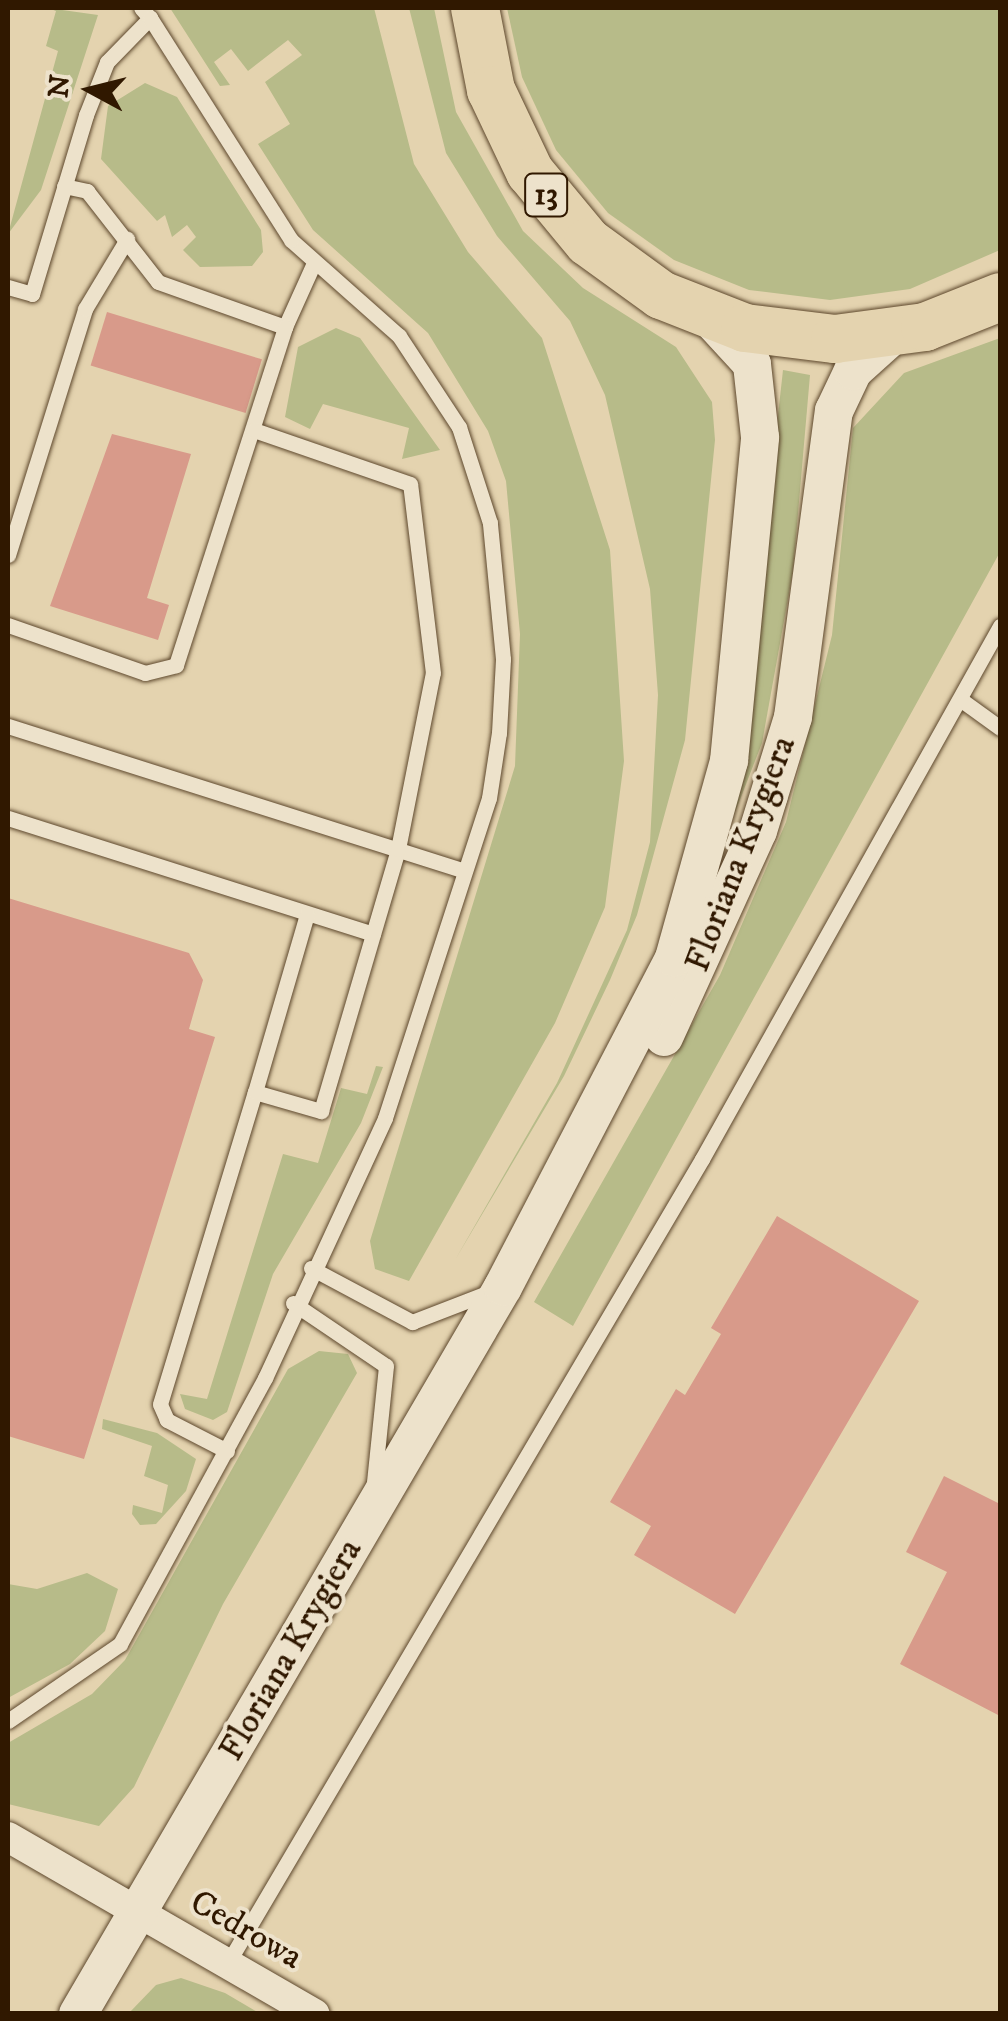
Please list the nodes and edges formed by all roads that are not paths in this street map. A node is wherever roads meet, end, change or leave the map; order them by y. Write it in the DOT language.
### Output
graph roads {
  1 [pos="474,8"];
  2 [pos="146,13"];
  3 [pos="64,186"];
  4 [pos="127,239"];
  5 [pos="313,265"];
  6 [pos="8,287"];
  7 [pos="1000,297"];
  8 [pos="707,315"];
  9 [pos="285,327"];
  10 [pos="895,333"];
  11 [pos="254,430"];
  12 [pos="8,555"];
  13 [pos="8,624"];
  14 [pos="1000,626"];
  15 [pos="960,699"];
  16 [pos="8,726"];
  17 [pos="1000,728"];
  18 [pos="8,818"];
  19 [pos="398,849"];
  20 [pos="465,870"];
  21 [pos="307,914"];
  22 [pos="373,934"];
  23 [pos="255,1092"];
  24 [pos="310,1268"];
  25 [pos="504,1287"];
  26 [pos="293,1303"];
  27 [pos="227,1451"];
  28 [pos="364,1524"];
  29 [pos="8,1721"];
  30 [pos="8,1837"];
  31 [pos="139,1912"];
  32 [pos="229,1961"];
  33 [pos="78,2014"];
  34 [pos="316,2014"];
  1 -- 8 [label="main road, 13"];
  2 -- 3 [label="lane"];
  2 -- 5 [label="lane"];
  3 -- 4 [label="lane"];
  3 -- 6 [label="lane"];
  4 -- 9 [label="lane"];
  4 -- 12 [label="lane"];
  5 -- 9 [label="lane"];
  5 -- 20 [label="lane"];
  7 -- 10 [label="main road, 13"];
  8 -- 10 [label="main road, 13"];
  8 -- 25 [label="street, Floriana Krygiera"];
  9 -- 11 [label="lane"];
  10 -- 25 [label="street, Floriana Krygiera"];
  11 -- 13 [label="lane"];
  11 -- 19 [label="lane"];
  14 -- 15 [label="lane"];
  15 -- 17 [label="lane"];
  15 -- 32 [label="lane"];
  16 -- 19 [label="lane"];
  18 -- 21 [label="lane"];
  19 -- 20 [label="lane"];
  19 -- 22 [label="lane"];
  20 -- 24 [label="lane"];
  21 -- 22 [label="lane"];
  21 -- 23 [label="lane"];
  22 -- 23 [label="lane"];
  23 -- 27 [label="lane"];
  24 -- 25 [label="lane"];
  24 -- 26 [label="lane"];
  25 -- 28 [label="street, Floriana Krygiera"];
  26 -- 27 [label="lane"];
  26 -- 28 [label="lane"];
  27 -- 29 [label="lane"];
  28 -- 31 [label="street, Floriana Krygiera"];
  30 -- 31 [label="street, Cedrowa"];
  31 -- 32 [label="street, Cedrowa"];
  31 -- 33 [label="street, Floriana Krygiera"];
  32 -- 34 [label="street, Cedrowa"];
}
